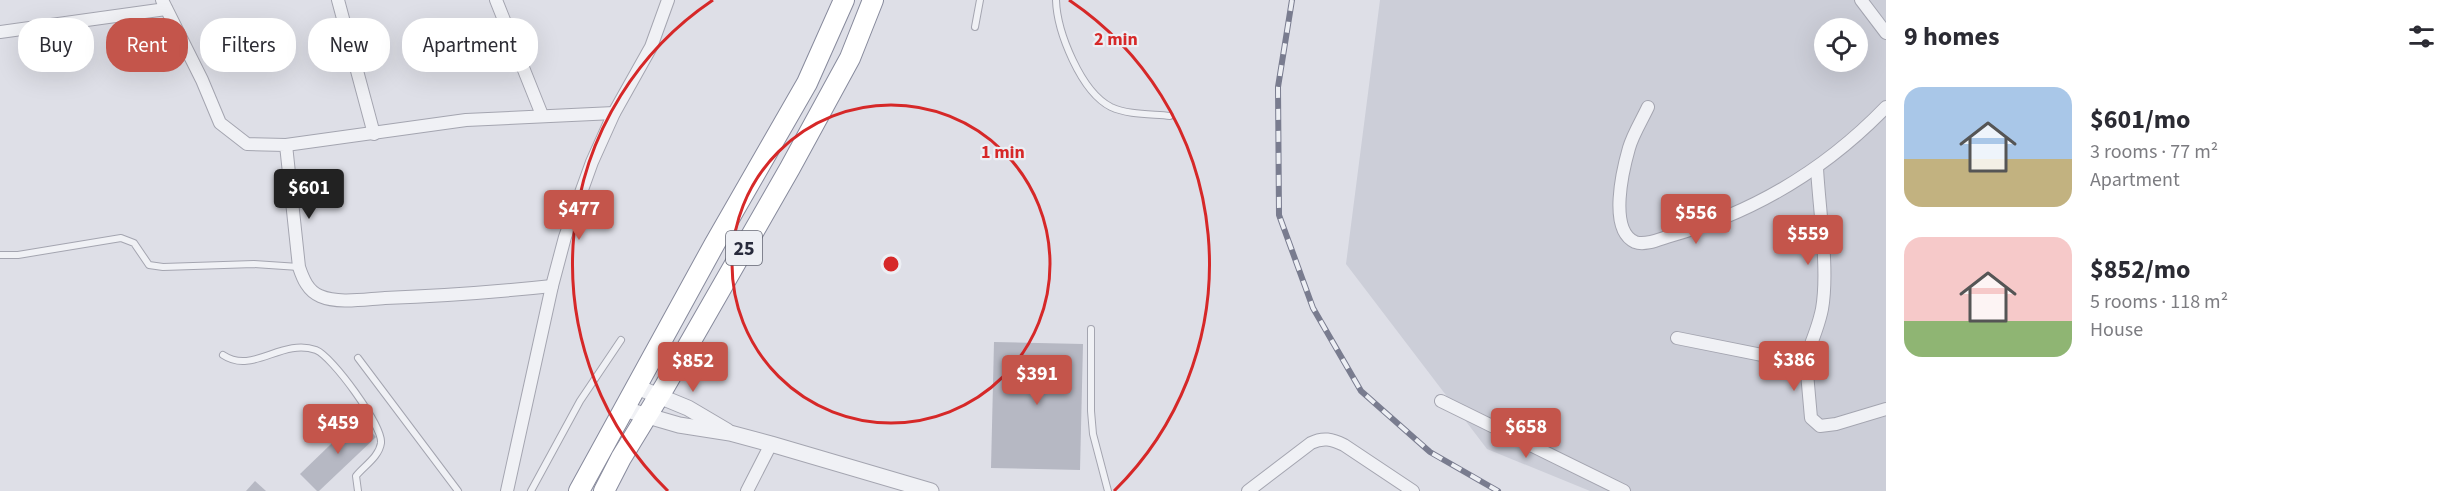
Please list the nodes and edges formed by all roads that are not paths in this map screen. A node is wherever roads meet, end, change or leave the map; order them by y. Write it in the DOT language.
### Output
graph roads {
  1 [pos="338,0"];
  2 [pos="496,0"];
  3 [pos="668,0"];
  4 [pos="844,0"];
  5 [pos="873,0"];
  6 [pos="980,0"];
  7 [pos="1056,0"];
  8 [pos="1861,0"];
  9 [pos="164,4"];
  10 [pos="975,27"];
  11 [pos="0,32"];
  12 [pos="1886,33"];
  13 [pos="1648,107"];
  14 [pos="1886,107"];
  15 [pos="614,113"];
  16 [pos="542,116"];
  17 [pos="1170,116"];
  18 [pos="374,134"];
  19 [pos="286,145"];
  20 [pos="1816,168"];
  21 [pos="0,255"];
  22 [pos="299,267"];
  23 [pos="552,286"];
  24 [pos="1091,329"];
  25 [pos="1677,338"];
  26 [pos="621,340"];
  27 [pos="222,355"];
  28 [pos="358,358"];
  29 [pos="1802,366"];
  30 [pos="637,387"];
  31 [pos="658,396"];
  32 [pos="1441,401"];
  33 [pos="624,408"];
  34 [pos="1886,409"];
  35 [pos="646,415"];
  36 [pos="730,433"];
  37 [pos="771,444"];
  38 [pos="358,491"];
  39 [pos="458,491"];
  40 [pos="507,491"];
  41 [pos="531,491"];
  42 [pos="579,491"];
  43 [pos="604,491"];
  44 [pos="747,491"];
  45 [pos="931,491"];
  46 [pos="1107,491"];
  47 [pos="1248,491"];
  48 [pos="1413,491"];
  49 [pos="1624,491"];
  1 -- 18 [label="street"];
  2 -- 16 [label="street"];
  3 -- 15 [label="street"];
  4 -- 30 [label="highway, 25"];
  5 -- 31 [label="highway, 25"];
  6 -- 10 [label="lane"];
  7 -- 17 [label="lane"];
  8 -- 12 [label="street"];
  9 -- 11 [label="street"];
  9 -- 19 [label="street"];
  13 -- 20 [label="street"];
  14 -- 20 [label="street"];
  15 -- 16 [label="street"];
  15 -- 23 [label="street"];
  16 -- 18 [label="street"];
  18 -- 19 [label="street"];
  19 -- 22 [label="street"];
  20 -- 29 [label="street"];
  21 -- 22 [label="lane"];
  22 -- 23 [label="street"];
  23 -- 40 [label="street"];
  24 -- 46 [label="lane"];
  25 -- 29 [label="street"];
  26 -- 41 [label="lane"];
  27 -- 38 [label="lane"];
  28 -- 39 [label="lane"];
  29 -- 34 [label="street"];
  30 -- 31 [label="street"];
  30 -- 33 [label="highway, 25"];
  31 -- 35 [label="highway, 25"];
  31 -- 36 [label="street"];
  32 -- 49 [label="street"];
  33 -- 35 [label="street"];
  33 -- 42 [label="highway, 25"];
  35 -- 36 [label="street"];
  35 -- 43 [label="highway, 25"];
  36 -- 37 [label="street"];
  37 -- 44 [label="street"];
  37 -- 45 [label="street"];
  47 -- 48 [label="street"];
}
